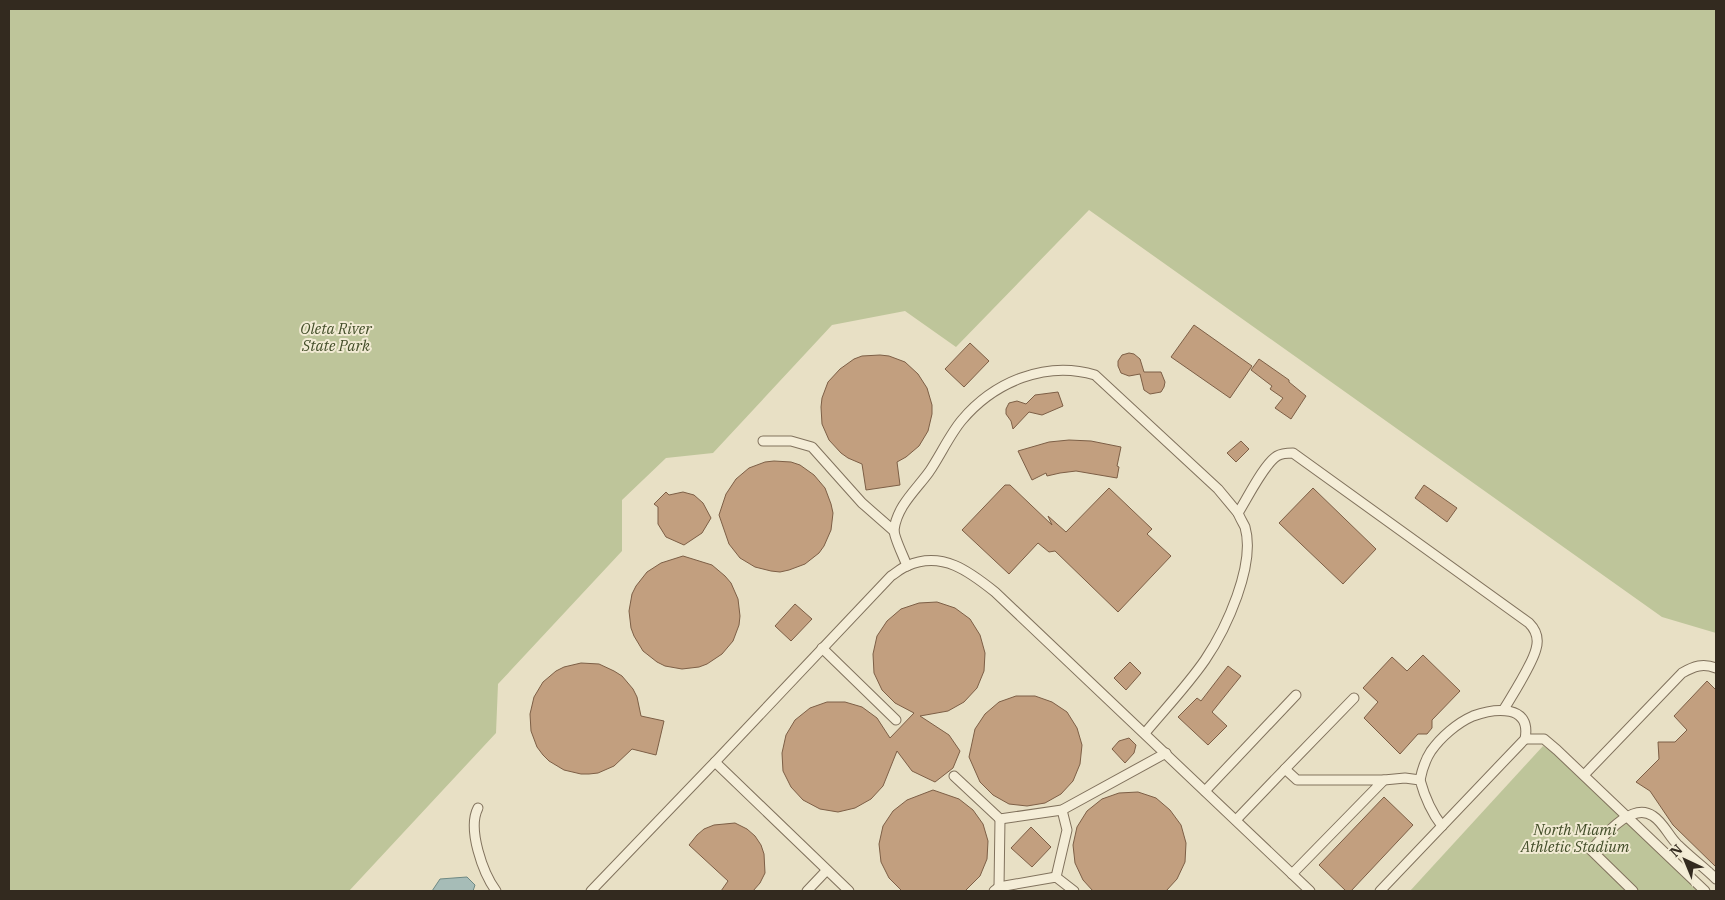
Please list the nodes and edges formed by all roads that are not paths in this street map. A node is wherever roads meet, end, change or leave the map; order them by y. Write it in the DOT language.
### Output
graph roads {
  1 [pos="763,441"];
  2 [pos="1238,514"];
  3 [pos="894,531"];
  4 [pos="907,566"];
  5 [pos="822,648"];
  6 [pos="1716,668"];
  7 [pos="1296,695"];
  8 [pos="1354,698"];
  9 [pos="1504,709"];
  10 [pos="896,720"];
  11 [pos="1145,733"];
  12 [pos="1525,739"];
  13 [pos="1166,753"];
  14 [pos="715,762"];
  15 [pos="1286,769"];
  16 [pos="1584,775"];
  17 [pos="954,776"];
  18 [pos="1384,780"];
  19 [pos="1420,780"];
  20 [pos="1205,791"];
  21 [pos="478,808"];
  22 [pos="1062,810"];
  23 [pos="1625,816"];
  24 [pos="1000,819"];
  25 [pos="1236,820"];
  26 [pos="1442,826"];
  27 [pos="826,871"];
  28 [pos="1292,874"];
  29 [pos="1056,877"];
  30 [pos="1716,878"];
  31 [pos="996,889"];
  32 [pos="496,891"];
  33 [pos="591,891"];
  34 [pos="806,891"];
  35 [pos="848,891"];
  36 [pos="1074,891"];
  37 [pos="1310,891"];
  38 [pos="1380,891"];
  39 [pos="1632,891"];
  40 [pos="1705,891"];
  1 -- 3 [label="lane"];
  2 -- 3 [label="lane"];
  2 -- 9 [label="lane"];
  2 -- 11 [label="lane"];
  3 -- 4 [label="lane"];
  4 -- 5 [label="lane"];
  4 -- 11 [label="lane"];
  5 -- 10 [label="lane"];
  5 -- 14 [label="lane"];
  6 -- 16 [label="lane"];
  7 -- 20 [label="lane"];
  8 -- 15 [label="lane"];
  9 -- 12 [label="lane"];
  9 -- 19 [label="lane"];
  11 -- 13 [label="lane"];
  12 -- 16 [label="lane"];
  12 -- 26 [label="lane"];
  13 -- 20 [label="lane"];
  13 -- 22 [label="lane"];
  14 -- 27 [label="lane"];
  14 -- 33 [label="lane"];
  15 -- 18 [label="lane"];
  15 -- 25 [label="lane"];
  16 -- 23 [label="lane"];
  17 -- 24 [label="lane"];
  18 -- 19 [label="lane"];
  18 -- 28 [label="lane"];
  19 -- 26 [label="lane"];
  20 -- 25 [label="lane"];
  21 -- 32 [label="lane"];
  22 -- 24 [label="lane"];
  22 -- 29 [label="lane"];
  23 -- 30 [label="lane"];
  23 -- 39 [label="lane"];
  23 -- 40 [label="lane"];
  24 -- 31 [label="lane"];
  25 -- 28 [label="lane"];
  26 -- 38 [label="lane"];
  27 -- 34 [label="lane"];
  27 -- 35 [label="lane"];
  28 -- 37 [label="lane"];
  29 -- 31 [label="lane"];
  29 -- 36 [label="lane"];
}
